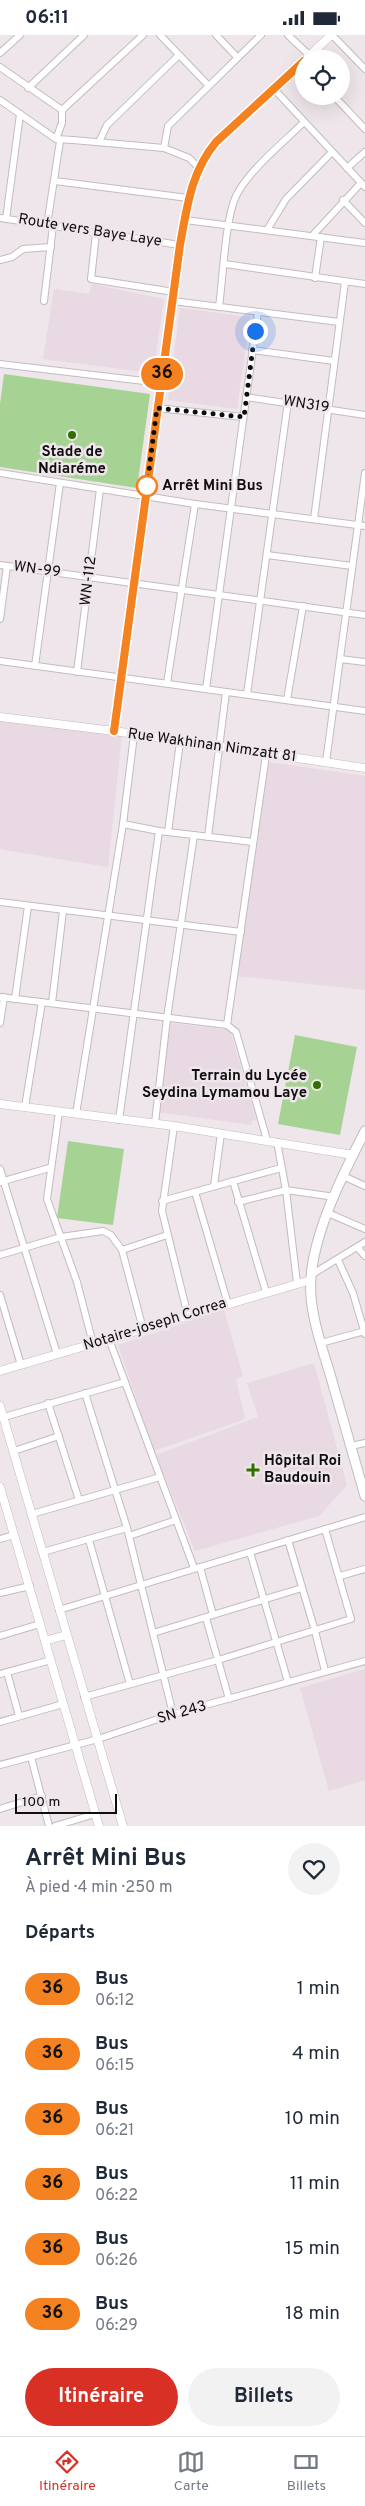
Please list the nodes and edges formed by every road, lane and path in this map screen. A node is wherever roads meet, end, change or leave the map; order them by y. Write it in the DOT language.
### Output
graph roads {
  1 [pos="20,35"];
  2 [pos="84,35"];
  3 [pos="143,35"];
  4 [pos="160,35"];
  5 [pos="216,35"];
  6 [pos="262,35"];
  7 [pos="288,35"];
  8 [pos="331,35"];
  9 [pos="298,50"];
  10 [pos="315,50"];
  11 [pos="0,53"];
  12 [pos="179,55"];
  13 [pos="237,57"];
  14 [pos="0,67"];
  15 [pos="295,69"];
  16 [pos="365,69"];
  17 [pos="208,85"];
  18 [pos="28,88"];
  19 [pos="274,89"];
  20 [pos="0,100"];
  21 [pos="342,105"];
  22 [pos="62,110"];
  23 [pos="20,113"];
  24 [pos="304,122"];
  25 [pos="365,129"];
  26 [pos="58,140"];
  27 [pos="99,142"];
  28 [pos="164,148"];
  29 [pos="365,151"];
  30 [pos="332,152"];
  31 [pos="199,168"];
  32 [pos="347,168"];
  33 [pos="55,181"];
  34 [pos="363,185"];
  35 [pos="188,198"];
  36 [pos="343,200"];
  37 [pos="3,218"];
  38 [pos="185,220"];
  39 [pos="365,223"];
  40 [pos="50,225"];
  41 [pos="229,225"];
  42 [pos="267,230"];
  43 [pos="96,233"];
  44 [pos="312,236"];
  45 [pos="321,237"];
  46 [pos="365,243"];
  47 [pos="180,245"];
  48 [pos="51,247"];
  49 [pos="0,260"];
  50 [pos="225,264"];
  51 [pos="315,278"];
  52 [pos="344,282"];
  53 [pos="365,284"];
  54 [pos="174,292"];
  55 [pos="44,301"];
  56 [pos="173,301"];
  57 [pos="219,307"];
  58 [pos="258,312"];
  59 [pos="339,322"];
  60 [pos="252,350"];
  61 [pos="334,361"];
  62 [pos="0,366"];
  63 [pos="161,383"];
  64 [pos="246,397"];
  65 [pos="288,402"];
  66 [pos="157,408"];
  67 [pos="328,409"];
  68 [pos="365,415"];
  69 [pos="244,417"];
  70 [pos="0,473"];
  71 [pos="365,473"];
  72 [pos="60,483"];
  73 [pos="100,489"];
  74 [pos="146,496"];
  75 [pos="195,504"];
  76 [pos="231,507"];
  77 [pos="273,512"];
  78 [pos="314,519"];
  79 [pos="362,525"];
  80 [pos="267,555"];
  81 [pos="4,565"];
  82 [pos="352,566"];
  83 [pos="48,572"];
  84 [pos="90,578"];
  85 [pos="134,583"];
  86 [pos="180,589"];
  87 [pos="220,594"];
  88 [pos="260,600"];
  89 [pos="303,606"];
  90 [pos="346,612"];
  91 [pos="365,615"];
  92 [pos="0,619"];
  93 [pos="340,659"];
  94 [pos="0,661"];
  95 [pos="365,662"];
  96 [pos="35,666"];
  97 [pos="77,672"];
  98 [pos="121,677"];
  99 [pos="166,683"];
  100 [pos="206,689"];
  101 [pos="226,692"];
  102 [pos="247,694"];
  103 [pos="287,700"];
  104 [pos="333,706"];
  105 [pos="365,711"];
  106 [pos="0,717"];
  107 [pos="114,731"];
  108 [pos="134,735"];
  109 [pos="180,743"];
  110 [pos="221,749"];
  111 [pos="266,755"];
  112 [pos="326,762"];
  113 [pos="365,768"];
  114 [pos="123,824"];
  115 [pos="159,831"];
  116 [pos="168,833"];
  117 [pos="194,835"];
  118 [pos="208,837"];
  119 [pos="253,842"];
  120 [pos="0,902"];
  121 [pos="28,906"];
  122 [pos="63,911"];
  123 [pos="106,914"];
  124 [pos="146,920"];
  125 [pos="182,924"];
  126 [pos="241,932"];
  127 [pos="2,997"];
  128 [pos="15,999"];
  129 [pos="42,1002"];
  130 [pos="52,1003"];
  131 [pos="94,1007"];
  132 [pos="132,1013"];
  133 [pos="167,1018"];
  134 [pos="0,1023"];
  135 [pos="227,1025"];
  136 [pos="0,1105"];
  137 [pos="25,1107"];
  138 [pos="59,1112"];
  139 [pos="76,1114"];
  140 [pos="118,1119"];
  141 [pos="155,1123"];
  142 [pos="174,1125"];
  143 [pos="365,1131"];
  144 [pos="221,1133"];
  145 [pos="266,1141"];
  146 [pos="277,1142"];
  147 [pos="353,1155"];
  148 [pos="282,1168"];
  149 [pos="0,1169"];
  150 [pos="50,1169"];
  151 [pos="343,1176"];
  152 [pos="232,1181"];
  153 [pos="2,1182"];
  154 [pos="365,1186"];
  155 [pos="214,1187"];
  156 [pos="286,1190"];
  157 [pos="196,1192"];
  158 [pos="335,1197"];
  159 [pos="162,1201"];
  160 [pos="238,1202"];
  161 [pos="328,1213"];
  162 [pos="365,1229"];
  163 [pos="167,1235"];
  164 [pos="61,1237"];
  165 [pos="365,1242"];
  166 [pos="24,1248"];
  167 [pos="358,1248"];
  168 [pos="122,1250"];
  169 [pos="0,1255"];
  170 [pos="365,1256"];
  171 [pos="338,1260"];
  172 [pos="311,1278"];
  173 [pos="297,1283"];
  174 [pos="266,1292"];
  175 [pos="0,1295"];
  176 [pos="228,1304"];
  177 [pos="188,1316"];
  178 [pos="143,1329"];
  179 [pos="365,1332"];
  180 [pos="109,1339"];
  181 [pos="321,1343"];
  182 [pos="93,1344"];
  183 [pos="57,1354"];
  184 [pos="20,1365"];
  185 [pos="0,1371"];
  186 [pos="125,1381"];
  187 [pos="85,1393"];
  188 [pos="48,1403"];
  189 [pos="0,1406"];
  190 [pos="4,1417"];
  191 [pos="59,1436"];
  192 [pos="365,1443"];
  193 [pos="351,1446"];
  194 [pos="14,1451"];
  195 [pos="160,1477"];
  196 [pos="0,1487"];
  197 [pos="114,1490"];
  198 [pos="365,1496"];
  199 [pos="2,1498"];
  200 [pos="79,1500"];
  201 [pos="32,1514"];
  202 [pos="365,1517"];
  203 [pos="176,1520"];
  204 [pos="127,1528"];
  205 [pos="326,1529"];
  206 [pos="14,1535"];
  207 [pos="129,1536"];
  208 [pos="0,1539"];
  209 [pos="89,1540"];
  210 [pos="288,1540"];
  211 [pos="43,1552"];
  212 [pos="250,1552"];
  213 [pos="197,1568"];
  214 [pos="365,1569"];
  215 [pos="340,1576"];
  216 [pos="141,1584"];
  217 [pos="30,1586"];
  218 [pos="302,1588"];
  219 [pos="0,1593"];
  220 [pos="104,1595"];
  221 [pos="264,1598"];
  222 [pos="59,1610"];
  223 [pos="209,1617"];
  224 [pos="40,1624"];
  225 [pos="316,1631"];
  226 [pos="153,1633"];
  227 [pos="66,1635"];
  228 [pos="0,1636"];
  229 [pos="46,1641"];
  230 [pos="277,1642"];
  231 [pos="51,1660"];
  232 [pos="218,1660"];
  233 [pos="365,1661"];
  234 [pos="325,1671"];
  235 [pos="3,1673"];
  236 [pos="164,1675"];
  237 [pos="288,1682"];
  238 [pos="130,1683"];
  239 [pos="84,1697"];
  240 [pos="230,1699"];
  241 [pos="63,1704"];
  242 [pos="173,1715"];
  243 [pos="19,1716"];
  244 [pos="0,1722"];
  245 [pos="98,1739"];
  246 [pos="76,1745"];
  247 [pos="31,1757"];
  248 [pos="0,1766"];
  249 [pos="42,1796"];
  250 [pos="0,1809"];
  251 [pos="95,1814"];
  252 [pos="49,1826"];
  253 [pos="55,1826"];
  254 [pos="99,1826"];
  255 [pos="123,1826"];
  1 -- 11 [label="street"];
  2 -- 18 [label="street"];
  3 -- 22 [label="street"];
  4 -- 12 [label="street"];
  5 -- 13 [label="street"];
  6 -- 13 [label="street"];
  7 -- 9 [label="street"];
  8 -- 10 [label="street"];
  8 -- 16 [label="street"];
  12 -- 17 [label="street"];
  12 -- 27 [label="street"];
  13 -- 17 [label="street"];
  14 -- 18 [label="street"];
  15 -- 19 [label="street"];
  17 -- 28 [label="street"];
  18 -- 22 [label="street"];
  19 -- 24 [label="street"];
  19 -- 31 [label="street"];
  20 -- 23 [label="street"];
  21 -- 25 [label="street"];
  22 -- 26 [label="street"];
  23 -- 26 [label="street"];
  23 -- 37 [label="street"];
  24 -- 30 [label="street"];
  24 -- 41 [label="street"];
  26 -- 27 [label="street"];
  26 -- 33 [label="street"];
  27 -- 28 [label="street"];
  28 -- 31 [label="street"];
  29 -- 32 [label="street"];
  30 -- 32 [label="street"];
  30 -- 42 [label="street"];
  31 -- 35 [label="street"];
  32 -- 34 [label="street"];
  33 -- 35 [label="street"];
  33 -- 40 [label="street"];
  34 -- 36 [label="street"];
  35 -- 38 [label="street"];
  36 -- 39 [label="street"];
  36 -- 44 [label="street"];
  37 -- 40 [label="street, Route vers Baye Laye"];
  38 -- 41 [label="street"];
  38 -- 47 [label="street"];
  40 -- 43 [label="street, Route vers Baye Laye"];
  40 -- 48 [label="street"];
  41 -- 42 [label="street"];
  41 -- 50 [label="street"];
  42 -- 44 [label="street"];
  43 -- 47 [label="street, Route vers Baye Laye"];
  43 -- 54 [label="street"];
  44 -- 45 [label="street"];
  45 -- 46 [label="street"];
  45 -- 51 [label="street"];
  47 -- 54 [label="street"];
  48 -- 49 [label="street"];
  48 -- 55 [label="street"];
  50 -- 51 [label="street"];
  50 -- 57 [label="street"];
  51 -- 52 [label="street"];
  52 -- 53 [label="street"];
  52 -- 59 [label="street"];
  54 -- 56 [label="street"];
  56 -- 57 [label="street"];
  56 -- 63 [label="street"];
  57 -- 58 [label="street"];
  58 -- 59 [label="street"];
  58 -- 60 [label="street"];
  59 -- 61 [label="street"];
  60 -- 61 [label="street"];
  60 -- 64 [label="street"];
  61 -- 67 [label="street"];
  62 -- 63 [label="street"];
  63 -- 66 [label="street"];
  64 -- 65 [label="street, WN319"];
  64 -- 69 [label="street"];
  65 -- 67 [label="street, WN319"];
  65 -- 77 [label="street"];
  66 -- 69 [label="street"];
  66 -- 74 [label="street"];
  67 -- 68 [label="street, WN319"];
  67 -- 78 [label="street"];
  69 -- 76 [label="street"];
  70 -- 72 [label="street"];
  71 -- 79 [label="street"];
  72 -- 73 [label="street"];
  72 -- 83 [label="street"];
  73 -- 74 [label="street"];
  73 -- 84 [label="street, WN-112"];
  74 -- 75 [label="street"];
  74 -- 85 [label="street"];
  75 -- 76 [label="street"];
  75 -- 86 [label="street"];
  76 -- 77 [label="street"];
  76 -- 87 [label="street"];
  77 -- 78 [label="street"];
  77 -- 80 [label="street"];
  78 -- 79 [label="street"];
  79 -- 82 [label="street"];
  80 -- 82 [label="street"];
  80 -- 88 [label="street"];
  81 -- 83 [label="street, WN-99"];
  81 -- 92 [label="street"];
  82 -- 90 [label="street"];
  83 -- 84 [label="street, WN-99"];
  83 -- 96 [label="street"];
  84 -- 85 [label="street, WN-99"];
  84 -- 97 [label="street, WN-112"];
  85 -- 86 [label="street, WN-99"];
  85 -- 98 [label="street"];
  86 -- 87 [label="street, WN-99"];
  86 -- 99 [label="street"];
  87 -- 88 [label="street, WN-99"];
  87 -- 100 [label="street"];
  88 -- 89 [label="street, WN-99"];
  88 -- 102 [label="street"];
  89 -- 90 [label="street, WN-99"];
  89 -- 103 [label="street"];
  90 -- 91 [label="street, WN-99"];
  90 -- 93 [label="street"];
  93 -- 95 [label="street"];
  93 -- 104 [label="street"];
  94 -- 96 [label="street"];
  96 -- 97 [label="street"];
  97 -- 98 [label="street"];
  98 -- 99 [label="street"];
  98 -- 107 [label="street"];
  99 -- 100 [label="street"];
  100 -- 101 [label="street"];
  101 -- 102 [label="street"];
  101 -- 110 [label="street"];
  102 -- 103 [label="street"];
  103 -- 104 [label="street"];
  104 -- 105 [label="street"];
  104 -- 112 [label="street"];
  106 -- 107 [label="street, Rue Wakhinan Nimzatt 81"];
  107 -- 108 [label="street, Rue Wakhinan Nimzatt 81"];
  108 -- 109 [label="street, Rue Wakhinan Nimzatt 81"];
  108 -- 114 [label="street"];
  109 -- 110 [label="street, Rue Wakhinan Nimzatt 81"];
  109 -- 116 [label="street"];
  110 -- 111 [label="street, Rue Wakhinan Nimzatt 81"];
  110 -- 118 [label="street"];
  111 -- 112 [label="street, Rue Wakhinan Nimzatt 81"];
  111 -- 119 [label="street"];
  112 -- 113 [label="street, Rue Wakhinan Nimzatt 81"];
  114 -- 115 [label="street"];
  114 -- 123 [label="street"];
  115 -- 116 [label="street"];
  115 -- 124 [label="street"];
  116 -- 117 [label="street"];
  117 -- 118 [label="street"];
  117 -- 125 [label="street"];
  118 -- 119 [label="street"];
  119 -- 126 [label="street"];
  120 -- 121 [label="street"];
  121 -- 122 [label="street"];
  121 -- 128 [label="street"];
  122 -- 123 [label="street"];
  122 -- 130 [label="street"];
  123 -- 124 [label="street"];
  123 -- 131 [label="street"];
  124 -- 125 [label="street"];
  124 -- 132 [label="street"];
  125 -- 126 [label="street"];
  125 -- 133 [label="street"];
  126 -- 135 [label="street"];
  127 -- 128 [label="street"];
  127 -- 134 [label="street"];
  128 -- 129 [label="street"];
  129 -- 130 [label="street"];
  129 -- 137 [label="street"];
  130 -- 131 [label="street"];
  131 -- 132 [label="street"];
  131 -- 139 [label="street"];
  132 -- 133 [label="street"];
  132 -- 140 [label="street"];
  133 -- 135 [label="street"];
  133 -- 141 [label="street"];
  135 -- 145 [label="street"];
  136 -- 137 [label="street"];
  137 -- 138 [label="street"];
  138 -- 139 [label="street"];
  138 -- 150 [label="street"];
  139 -- 140 [label="street"];
  140 -- 141 [label="street"];
  141 -- 142 [label="street"];
  142 -- 144 [label="street"];
  142 -- 159 [label="street"];
  143 -- 147 [label="main road"];
  144 -- 145 [label="street"];
  144 -- 155 [label="street"];
  145 -- 146 [label="street"];
  146 -- 147 [label="street"];
  146 -- 148 [label="street"];
  147 -- 151 [label="main road"];
  148 -- 152 [label="street"];
  148 -- 156 [label="street"];
  149 -- 153 [label="street"];
  150 -- 153 [label="street"];
  150 -- 164 [label="street"];
  151 -- 154 [label="street"];
  151 -- 158 [label="main road"];
  152 -- 155 [label="street"];
  152 -- 160 [label="street"];
  153 -- 166 [label="street"];
  155 -- 157 [label="street"];
  156 -- 158 [label="street"];
  156 -- 160 [label="street"];
  156 -- 173 [label="street"];
  157 -- 159 [label="street"];
  157 -- 176 [label="street"];
  158 -- 161 [label="main road"];
  159 -- 163 [label="street"];
  160 -- 174 [label="street"];
  161 -- 162 [label="street"];
  161 -- 172 [label="main road"];
  163 -- 168 [label="street"];
  163 -- 177 [label="street"];
  164 -- 166 [label="street"];
  164 -- 168 [label="street"];
  164 -- 182 [label="street"];
  165 -- 167 [label="street"];
  166 -- 169 [label="street"];
  166 -- 183 [label="street"];
  167 -- 170 [label="street"];
  167 -- 171 [label="street"];
  168 -- 178 [label="street"];
  171 -- 172 [label="street"];
  171 -- 179 [label="street"];
  172 -- 173 [label="street, Notaire-joseph Correa"];
  172 -- 181 [label="main road"];
  173 -- 174 [label="street, Notaire-joseph Correa"];
  174 -- 176 [label="street, Notaire-joseph Correa"];
  175 -- 184 [label="street"];
  176 -- 177 [label="street, Notaire-joseph Correa"];
  177 -- 178 [label="street, Notaire-joseph Correa"];
  178 -- 180 [label="street, Notaire-joseph Correa"];
  179 -- 181 [label="street"];
  180 -- 182 [label="street, Notaire-joseph Correa"];
  180 -- 186 [label="street"];
  181 -- 193 [label="main road"];
  182 -- 183 [label="street, Notaire-joseph Correa"];
  183 -- 184 [label="street, Notaire-joseph Correa"];
  184 -- 185 [label="street, Notaire-joseph Correa"];
  186 -- 187 [label="street"];
  186 -- 195 [label="street"];
  187 -- 188 [label="street"];
  187 -- 197 [label="street"];
  188 -- 190 [label="street"];
  188 -- 191 [label="street"];
  189 -- 190 [label="street"];
  190 -- 194 [label="street"];
  191 -- 194 [label="street"];
  191 -- 200 [label="street"];
  192 -- 193 [label="street"];
  193 -- 198 [label="main road"];
  194 -- 201 [label="street"];
  195 -- 197 [label="street"];
  195 -- 203 [label="street"];
  196 -- 199 [label="street"];
  197 -- 200 [label="street"];
  197 -- 204 [label="street"];
  199 -- 206 [label="street"];
  200 -- 201 [label="street"];
  201 -- 211 [label="street"];
  202 -- 205 [label="street"];
  203 -- 207 [label="street"];
  203 -- 213 [label="street"];
  204 -- 207 [label="street"];
  204 -- 209 [label="street"];
  205 -- 210 [label="street"];
  205 -- 215 [label="street"];
  206 -- 208 [label="street"];
  206 -- 217 [label="street"];
  207 -- 216 [label="street"];
  209 -- 211 [label="street"];
  209 -- 220 [label="street"];
  210 -- 212 [label="street"];
  210 -- 218 [label="street"];
  211 -- 222 [label="street"];
  212 -- 213 [label="street"];
  212 -- 221 [label="street"];
  213 -- 216 [label="street"];
  213 -- 223 [label="street"];
  214 -- 215 [label="street"];
  215 -- 225 [label="street"];
  216 -- 220 [label="street"];
  216 -- 226 [label="street"];
  217 -- 219 [label="street"];
  217 -- 224 [label="street"];
  218 -- 221 [label="street"];
  218 -- 225 [label="street"];
  220 -- 222 [label="street"];
  220 -- 238 [label="street"];
  221 -- 223 [label="street"];
  221 -- 230 [label="street"];
  222 -- 227 [label="street"];
  223 -- 226 [label="street"];
  223 -- 232 [label="street"];
  224 -- 228 [label="street"];
  224 -- 229 [label="street"];
  225 -- 230 [label="street"];
  225 -- 234 [label="street"];
  226 -- 236 [label="street"];
  227 -- 229 [label="street"];
  227 -- 239 [label="street"];
  229 -- 231 [label="street"];
  230 -- 232 [label="street"];
  230 -- 237 [label="street"];
  231 -- 235 [label="street"];
  231 -- 241 [label="street"];
  232 -- 236 [label="street"];
  232 -- 240 [label="street"];
  233 -- 234 [label="street, SN 243"];
  234 -- 237 [label="street, SN 243"];
  235 -- 243 [label="street"];
  236 -- 238 [label="street"];
  236 -- 242 [label="street"];
  237 -- 240 [label="street, SN 243"];
  238 -- 239 [label="street"];
  239 -- 245 [label="street"];
  240 -- 242 [label="street, SN 243"];
  241 -- 243 [label="street"];
  241 -- 246 [label="street"];
  242 -- 245 [label="street, SN 243"];
  243 -- 244 [label="street"];
  245 -- 246 [label="street, SN 243"];
  245 -- 255 [label="street"];
  246 -- 247 [label="street, SN 243"];
  246 -- 251 [label="street"];
  247 -- 248 [label="street, SN 243"];
  247 -- 249 [label="street"];
  249 -- 250 [label="street"];
  249 -- 252 [label="street"];
  251 -- 253 [label="street"];
  251 -- 254 [label="street"];
}
